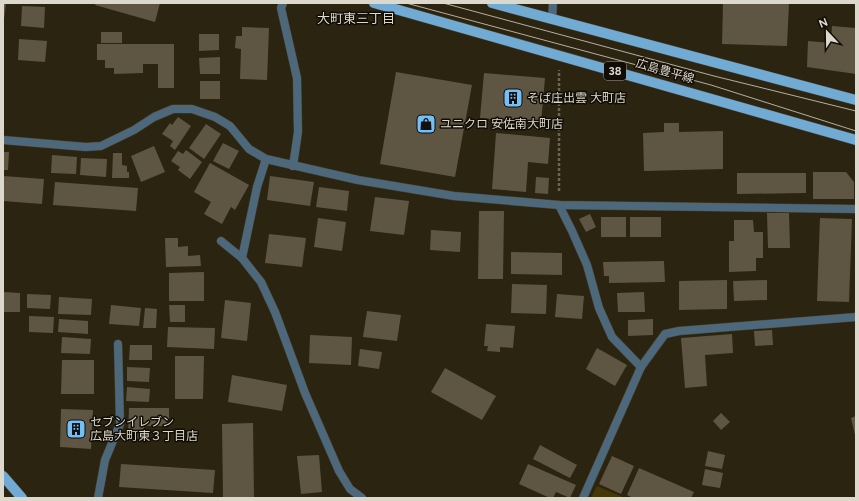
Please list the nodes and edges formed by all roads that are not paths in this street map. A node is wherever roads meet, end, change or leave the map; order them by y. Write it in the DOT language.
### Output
graph roads {
  1 [pos="282,3"];
  2 [pos="374,3"];
  3 [pos="492,3"];
  4 [pos="553,3"];
  5 [pos="552,19"];
  6 [pos="856,100"];
  7 [pos="3,140"];
  8 [pos="856,140"];
  9 [pos="266,159"];
  10 [pos="293,166"];
  11 [pos="559,205"];
  12 [pos="856,210"];
  13 [pos="221,241"];
  14 [pos="242,258"];
  15 [pos="856,317"];
  16 [pos="118,344"];
  17 [pos="641,367"];
  18 [pos="3,476"];
  19 [pos="22,498"];
  20 [pos="98,498"];
  21 [pos="362,498"];
  22 [pos="583,498"];
  1 -- 10 [label="street"];
  2 -- 8 [label="main road, 広島豊平線 / 38"];
  3 -- 5 [label="main road, 広島豊平線"];
  4 -- 5 [label="street"];
  5 -- 6 [label="main road, 広島豊平線"];
  7 -- 9 [label="street"];
  9 -- 10 [label="street"];
  9 -- 14 [label="street"];
  10 -- 11 [label="street"];
  11 -- 12 [label="street"];
  11 -- 17 [label="street"];
  13 -- 14 [label="street"];
  14 -- 21 [label="street"];
  15 -- 17 [label="street"];
  16 -- 20 [label="street"];
  17 -- 22 [label="street"];
  18 -- 19 [label="main road"];
}
